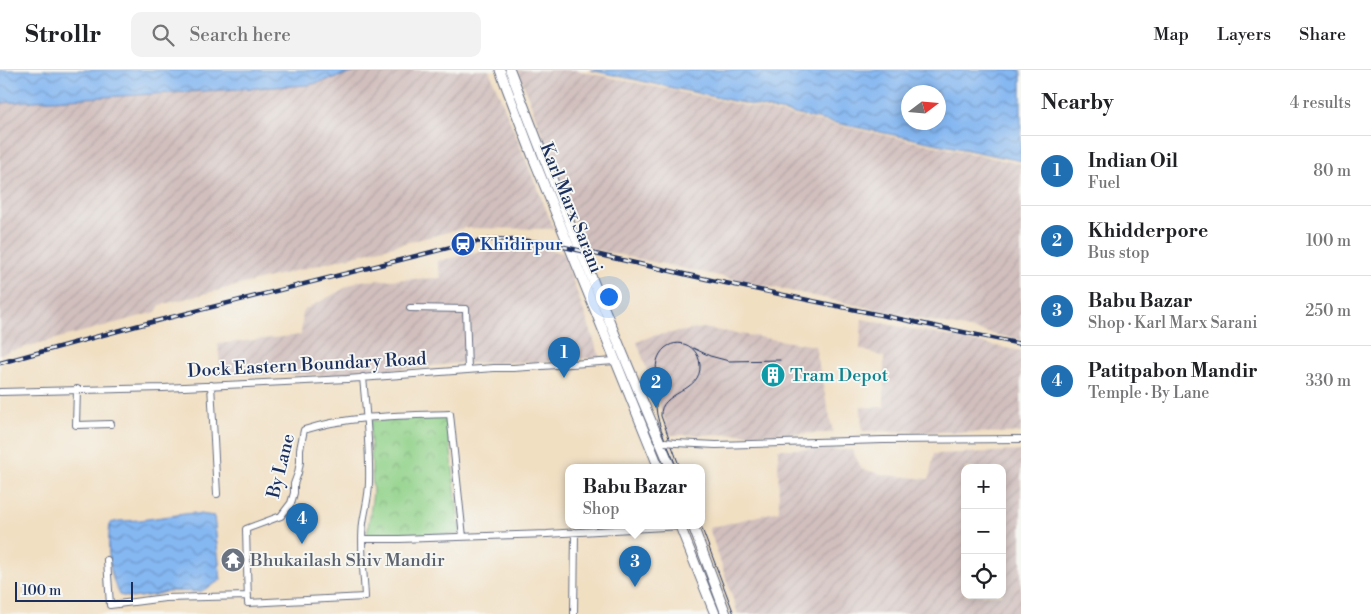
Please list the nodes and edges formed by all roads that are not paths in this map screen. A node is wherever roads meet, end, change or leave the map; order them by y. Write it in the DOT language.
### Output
graph roads {
  1 [pos="500,70"];
  2 [pos="510,70"];
  3 [pos="410,308"];
  4 [pos="615,362"];
  5 [pos="468,370"];
  6 [pos="362,377"];
  7 [pos="212,385"];
  8 [pos="77,389"];
  9 [pos="0,392"];
  10 [pos="367,419"];
  11 [pos="111,424"];
  12 [pos="1021,439"];
  13 [pos="662,442"];
  14 [pos="649,445"];
  15 [pos="657,464"];
  16 [pos="670,464"];
  17 [pos="217,494"];
  18 [pos="628,529"];
  19 [pos="682,529"];
  20 [pos="694,529"];
  21 [pos="575,532"];
  22 [pos="463,537"];
  23 [pos="362,539"];
  24 [pos="107,560"];
  25 [pos="248,596"];
  26 [pos="574,614"];
  27 [pos="715,614"];
  28 [pos="726,614"];
  1 -- 4 [label="main road, Karl Marx Sarani"];
  2 -- 13 [label="main road"];
  3 -- 5 [label="street"];
  4 -- 5 [label="street, Dock Eastern Boundary Road"];
  4 -- 14 [label="main road, Karl Marx Sarani"];
  5 -- 6 [label="street, Dock Eastern Boundary Road"];
  6 -- 7 [label="street, Dock Eastern Boundary Road"];
  6 -- 10 [label="street"];
  7 -- 8 [label="street, Dock Eastern Boundary Road"];
  7 -- 17 [label="street"];
  8 -- 9 [label="street, Dock Eastern Boundary Road"];
  8 -- 11 [label="street"];
  10 -- 22 [label="street"];
  10 -- 23 [label="street"];
  10 -- 25 [label="street, By Lane"];
  12 -- 13 [label="street, bridge"];
  13 -- 14 [label="street"];
  13 -- 16 [label="main road"];
  14 -- 15 [label="main road, Karl Marx Sarani"];
  18 -- 21 [label="street"];
  19 -- 27 [label="main road"];
  20 -- 28 [label="main road"];
  21 -- 22 [label="street"];
  21 -- 26 [label="street"];
  22 -- 23 [label="street"];
  23 -- 25 [label="street"];
  24 -- 25 [label="street"];
}
